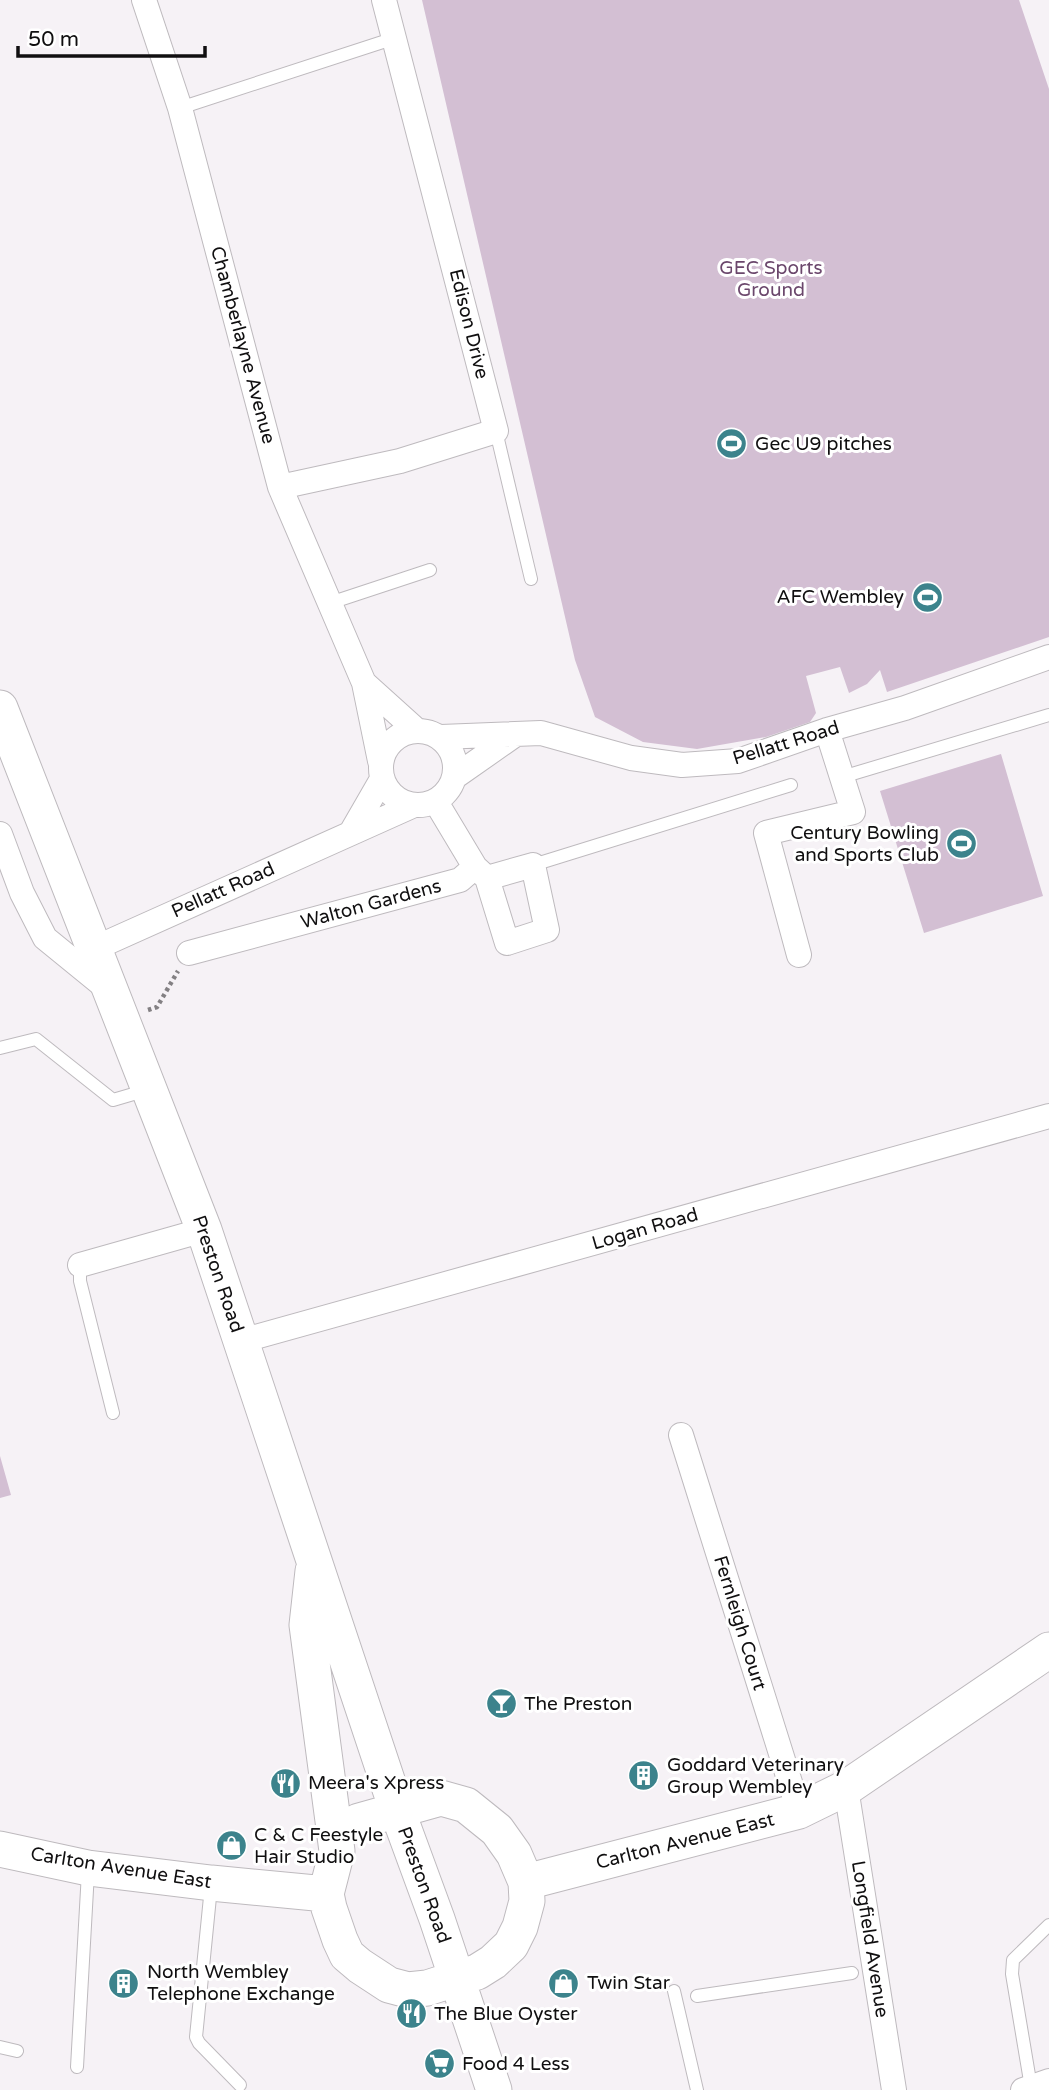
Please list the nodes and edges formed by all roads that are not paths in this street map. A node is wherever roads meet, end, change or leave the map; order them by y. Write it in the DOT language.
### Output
graph roads {
  1 [pos="144,0"];
  2 [pos="384,0"];
  3 [pos="395,38"];
  4 [pos="180,108"];
  5 [pos="496,431"];
  6 [pos="280,487"];
  7 [pos="430,570"];
  8 [pos="531,579"];
  9 [pos="330,603"];
  10 [pos="1049,657"];
  11 [pos="364,683"];
  12 [pos="0,708"];
  13 [pos="1049,715"];
  14 [pos="415,729"];
  15 [pos="827,730"];
  16 [pos="517,733"];
  17 [pos="441,737"];
  18 [pos="381,770"];
  19 [pos="456,776"];
  20 [pos="842,777"];
  21 [pos="791,785"];
  22 [pos="424,804"];
  23 [pos="352,831"];
  24 [pos="0,834"];
  25 [pos="533,864"];
  26 [pos="481,873"];
  27 [pos="93,949"];
  28 [pos="189,953"];
  29 [pos="799,955"];
  30 [pos="115,1005"];
  31 [pos="0,1048"];
  32 [pos="149,1090"];
  33 [pos="1049,1116"];
  34 [pos="204,1230"];
  35 [pos="80,1265"];
  36 [pos="241,1341"];
  37 [pos="113,1413"];
  38 [pos="681,1434"];
  39 [pos="314,1560"];
  40 [pos="1049,1650"];
  41 [pos="846,1788"];
  42 [pos="397,1810"];
  43 [pos="799,1811"];
  44 [pos="335,1833"];
  45 [pos="0,1849"];
  46 [pos="88,1868"];
  47 [pos="526,1882"];
  48 [pos="212,1883"];
  49 [pos="326,1894"];
  50 [pos="1049,1925"];
  51 [pos="852,1973"];
  52 [pos="457,1979"];
  53 [pos="674,1991"];
  54 [pos="697,1996"];
  55 [pos="0,2047"];
  56 [pos="16,2051"];
  57 [pos="77,2067"];
  58 [pos="240,2085"];
  59 [pos="1034,2086"];
  60 [pos="494,2090"];
  61 [pos="697,2090"];
  62 [pos="894,2090"];
  1 -- 4 [label="street, Chamberlayne Avenue"];
  2 -- 3 [label="street, Edison Drive"];
  3 -- 4 [label="lane"];
  3 -- 5 [label="street, Edison Drive"];
  4 -- 6 [label="street, Chamberlayne Avenue"];
  5 -- 6 [label="street"];
  5 -- 8 [label="lane"];
  6 -- 9 [label="street, Chamberlayne Avenue"];
  7 -- 9 [label="lane"];
  9 -- 11 [label="street, Chamberlayne Avenue"];
  10 -- 15 [label="street, Pellatt Road"];
  11 -- 14 [label="street, Chamberlayne Avenue"];
  11 -- 18 [label="street, Chamberlayne Avenue"];
  12 -- 27 [label="street, Preston Road"];
  13 -- 20 [label="lane"];
  14 -- 17 [label="street, Pellatt Road"];
  14 -- 18 [label="street"];
  15 -- 16 [label="street, Pellatt Road"];
  15 -- 20 [label="street"];
  16 -- 17 [label="street, Pellatt Road"];
  16 -- 19 [label="street, Pellatt Road"];
  17 -- 19 [label="street"];
  18 -- 22 [label="street"];
  18 -- 23 [label="street"];
  19 -- 22 [label="street, Pellatt Road"];
  20 -- 29 [label="street"];
  21 -- 25 [label="lane"];
  22 -- 23 [label="street, Pellatt Road"];
  22 -- 26 [label="street"];
  23 -- 27 [label="street, Pellatt Road"];
  24 -- 30 [label="street, Preston Road"];
  25 -- 26 [label="street, Walton Gardens"];
  25 -- 26 [label="street"];
  26 -- 28 [label="street, Walton Gardens"];
  27 -- 30 [label="street, Preston Road"];
  30 -- 32 [label="street, Preston Road"];
  31 -- 32 [label="lane"];
  32 -- 34 [label="street, Preston Road"];
  33 -- 36 [label="street, Logan Road"];
  34 -- 35 [label="street"];
  34 -- 36 [label="street, Preston Road"];
  35 -- 37 [label="lane"];
  36 -- 39 [label="street, Preston Road"];
  38 -- 43 [label="street, Fernleigh Court"];
  39 -- 42 [label="street, Preston Road"];
  39 -- 44 [label="street, Preston Road"];
  40 -- 41 [label="street, Carlton Avenue East"];
  41 -- 43 [label="street, Carlton Avenue East"];
  41 -- 62 [label="street, Longfield Avenue"];
  42 -- 44 [label="street"];
  42 -- 47 [label="street"];
  42 -- 52 [label="street, Preston Road"];
  43 -- 47 [label="street, Carlton Avenue East"];
  44 -- 49 [label="street"];
  45 -- 46 [label="street, Carlton Avenue East"];
  46 -- 48 [label="street, Carlton Avenue East"];
  46 -- 57 [label="lane"];
  47 -- 52 [label="street"];
  48 -- 49 [label="street, Carlton Avenue East"];
  48 -- 58 [label="lane"];
  49 -- 52 [label="street"];
  50 -- 59 [label="lane"];
  51 -- 54 [label="lane"];
  52 -- 60 [label="street, Preston Road"];
  53 -- 61 [label="lane"];
  55 -- 56 [label="lane"];
}
